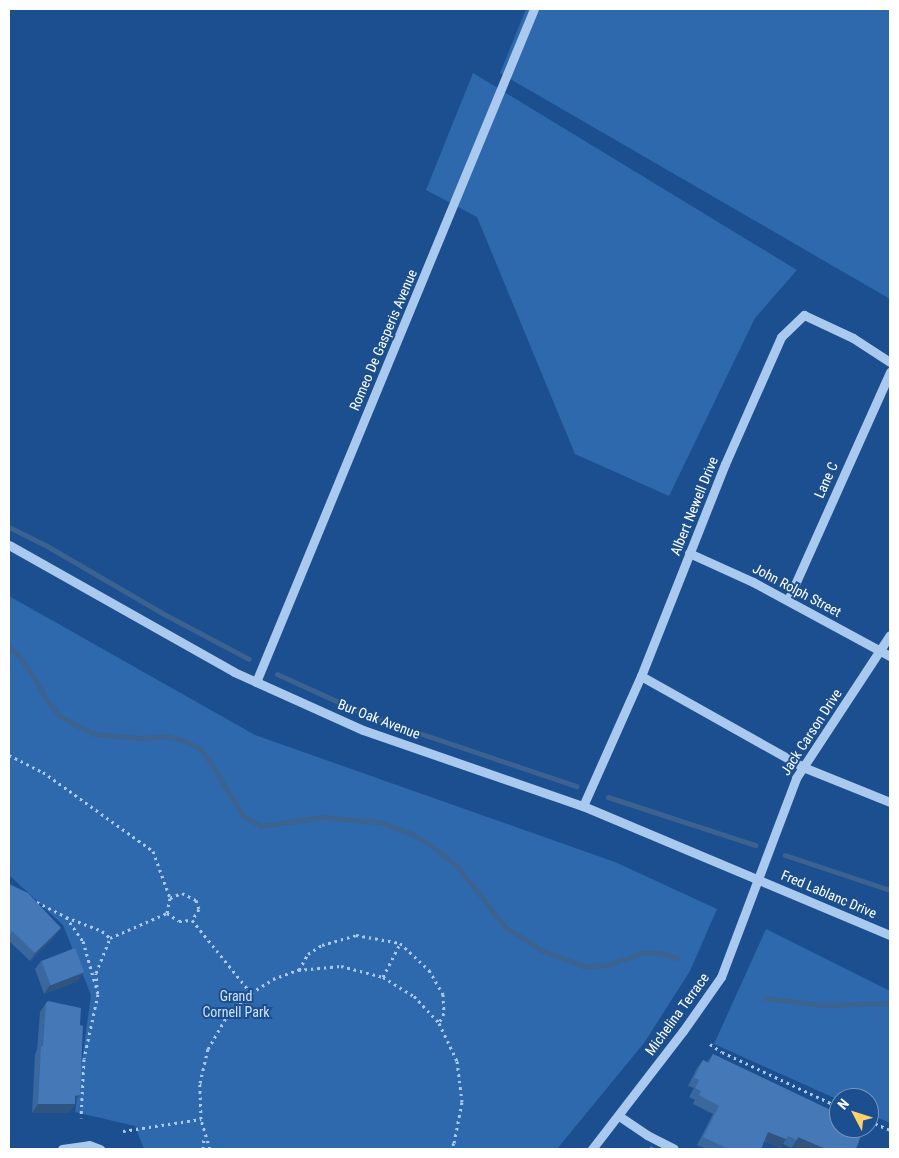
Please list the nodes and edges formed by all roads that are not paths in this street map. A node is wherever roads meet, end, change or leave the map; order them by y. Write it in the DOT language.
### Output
graph roads {
  1 [pos="534,9"];
  2 [pos="890,362"];
  3 [pos="890,372"];
  4 [pos="9,545"];
  5 [pos="689,554"];
  6 [pos="788,600"];
  7 [pos="890,635"];
  8 [pos="881,651"];
  9 [pos="890,656"];
  10 [pos="641,676"];
  11 [pos="256,682"];
  12 [pos="803,767"];
  13 [pos="890,802"];
  14 [pos="584,806"];
  15 [pos="758,879"];
  16 [pos="890,935"];
  17 [pos="619,1116"];
  18 [pos="99,1148"];
  19 [pos="62,1149"];
  20 [pos="592,1149"];
  21 [pos="674,1149"];
  1 -- 11 [label="street, Romeo De Gasperis Avenue"];
  2 -- 5 [label="street, Albert Newell Drive"];
  3 -- 6 [label="street, Lane C"];
  4 -- 11 [label="street, Bur Oak Avenue"];
  5 -- 6 [label="street, John Rolph Street"];
  5 -- 10 [label="street, Albert Newell Drive"];
  6 -- 8 [label="street, John Rolph Street"];
  7 -- 8 [label="street, Jack Carson Drive"];
  8 -- 9 [label="street, John Rolph Street"];
  8 -- 12 [label="street, Jack Carson Drive"];
  10 -- 12 [label="street"];
  10 -- 14 [label="street, Albert Newell Drive"];
  11 -- 14 [label="street, Bur Oak Avenue"];
  12 -- 13 [label="street"];
  12 -- 15 [label="street, Jack Carson Drive"];
  14 -- 15 [label="street, Bur Oak Avenue"];
  15 -- 16 [label="street, Fred Lablanc Drive"];
  15 -- 17 [label="street, Michelina Terrace"];
  17 -- 20 [label="street, Michelina Terrace"];
  17 -- 21 [label="street"];
  18 -- 19 [label="street"];
}
